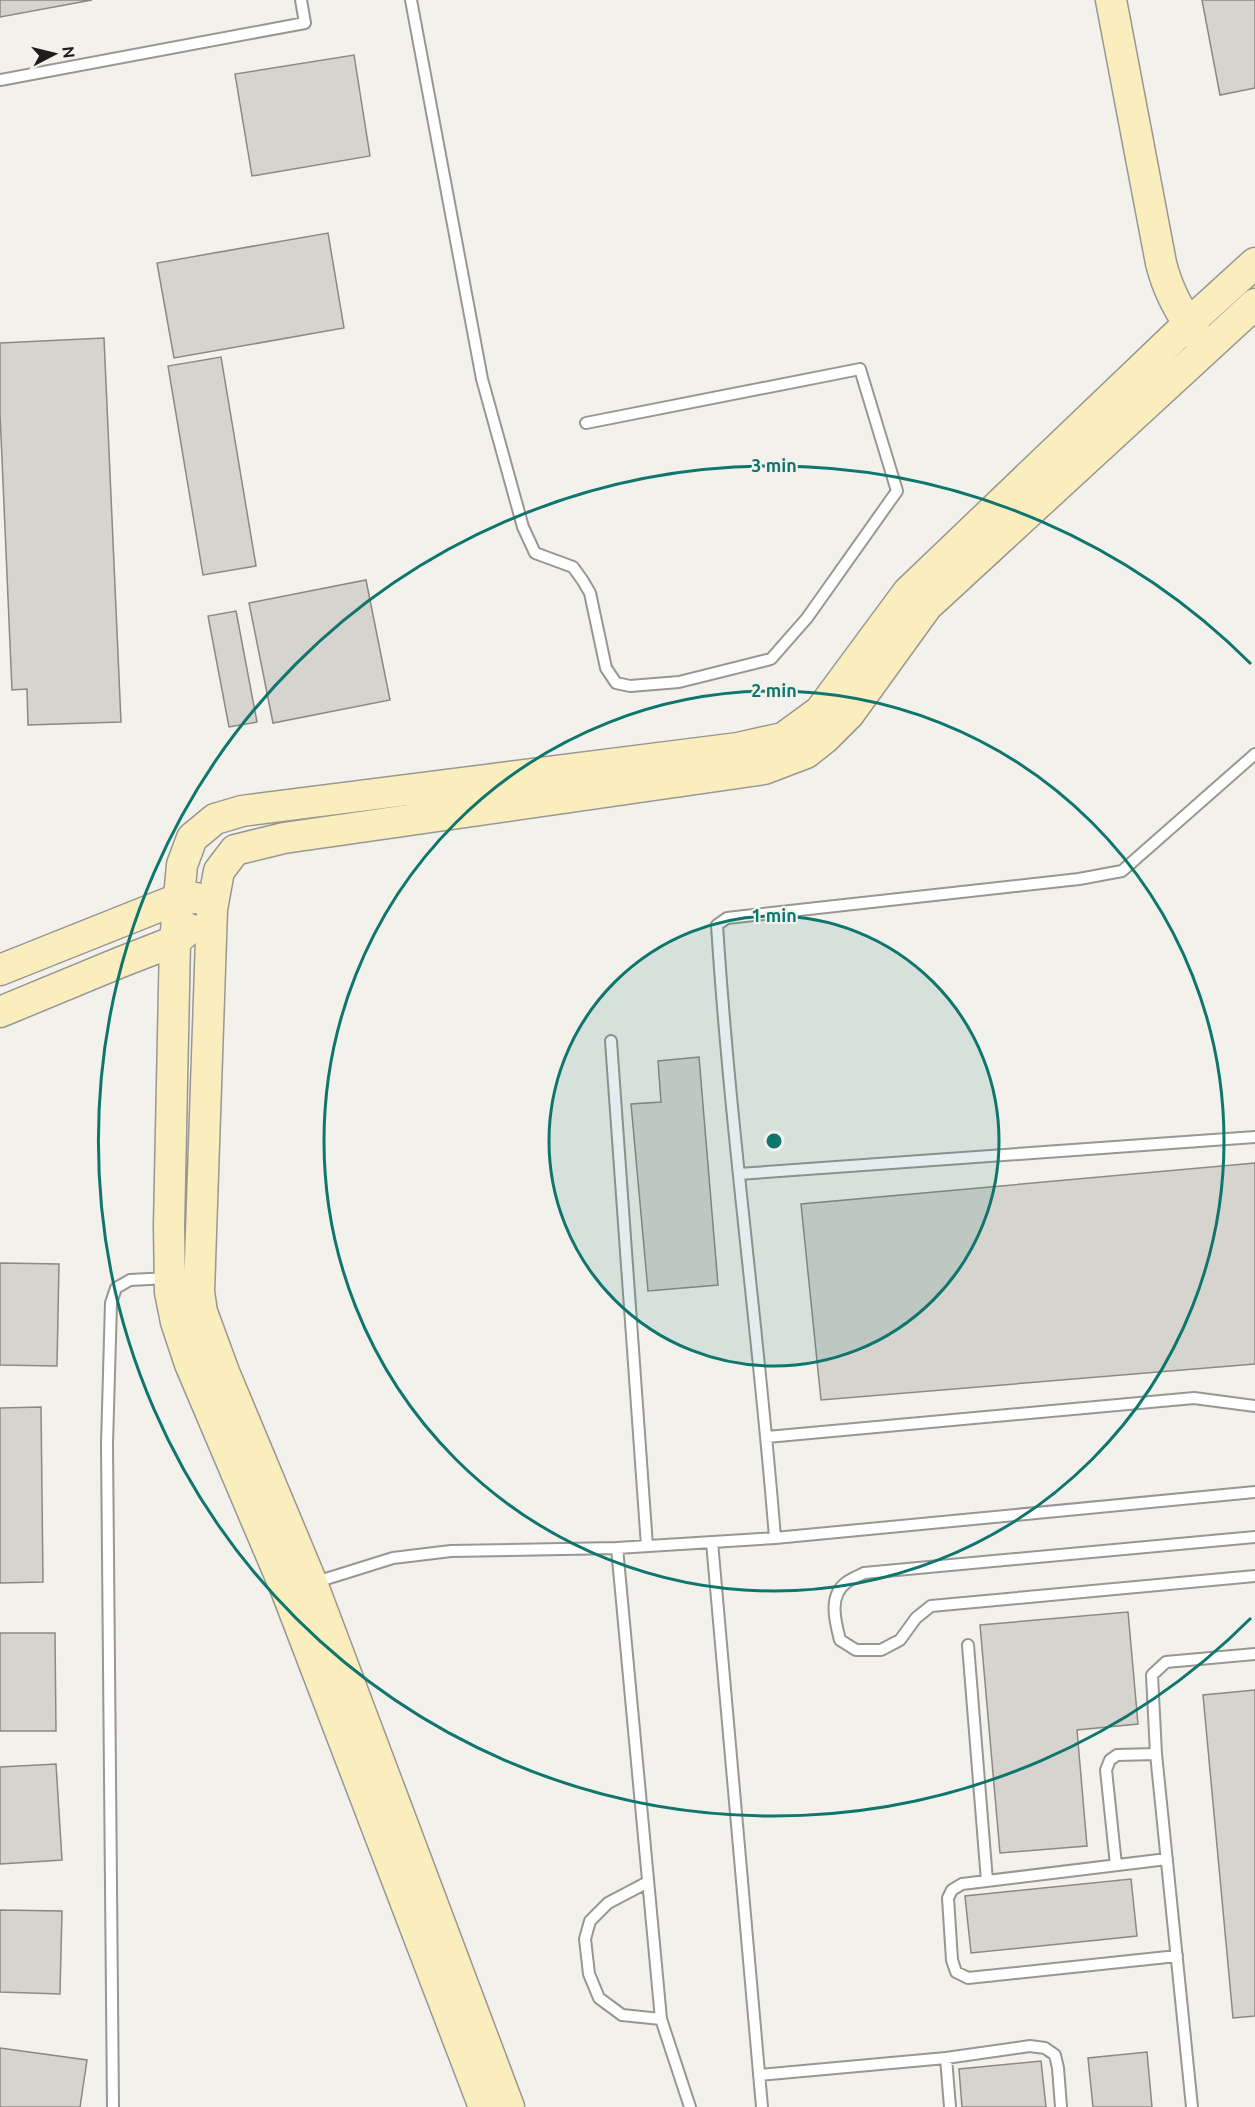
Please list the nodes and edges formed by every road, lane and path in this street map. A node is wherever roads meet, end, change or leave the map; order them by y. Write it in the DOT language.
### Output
graph roads {
  1 [pos="301,0"];
  2 [pos="411,0"];
  3 [pos="1111,0"];
  4 [pos="0,80"];
  5 [pos="1255,263"];
  6 [pos="1255,304"];
  7 [pos="1188,324"];
  8 [pos="1207,348"];
  9 [pos="586,423"];
  10 [pos="1255,754"];
  11 [pos="178,899"];
  12 [pos="212,903"];
  13 [pos="176,941"];
  14 [pos="0,970"];
  15 [pos="0,1012"];
  16 [pos="611,1041"];
  17 [pos="1255,1137"];
  18 [pos="739,1174"];
  19 [pos="169,1278"];
  20 [pos="1255,1406"];
  21 [pos="767,1437"];
  22 [pos="1255,1492"];
  23 [pos="1255,1537"];
  24 [pos="775,1538"];
  25 [pos="712,1542"];
  26 [pos="647,1546"];
  27 [pos="617,1548"];
  28 [pos="1255,1576"];
  29 [pos="299,1586"];
  30 [pos="968,1646"];
  31 [pos="1255,1654"];
  32 [pos="1156,1754"];
  33 [pos="1167,1859"];
  34 [pos="1116,1865"];
  35 [pos="987,1881"];
  36 [pos="648,1882"];
  37 [pos="1177,1956"];
  38 [pos="660,2019"];
  39 [pos="946,2058"];
  40 [pos="759,2075"];
  41 [pos="500,2106"];
  42 [pos="114,2107"];
  43 [pos="690,2107"];
  44 [pos="762,2107"];
  45 [pos="950,2107"];
  46 [pos="1061,2107"];
  47 [pos="1192,2107"];
  1 -- 4 [label="lane"];
  2 -- 9 [label="lane"];
  3 -- 7 [label="street"];
  5 -- 7 [label="street"];
  6 -- 8 [label="street"];
  7 -- 8 [label="street"];
  7 -- 11 [label="street"];
  8 -- 12 [label="street"];
  10 -- 18 [label="lane"];
  11 -- 12 [label="street"];
  11 -- 13 [label="street"];
  11 -- 14 [label="street"];
  12 -- 13 [label="street"];
  12 -- 29 [label="street"];
  13 -- 15 [label="street"];
  13 -- 19 [label="street"];
  16 -- 26 [label="lane"];
  17 -- 18 [label="lane"];
  18 -- 21 [label="lane"];
  19 -- 29 [label="street"];
  19 -- 42 [label="lane"];
  20 -- 21 [label="lane"];
  21 -- 24 [label="lane"];
  22 -- 24 [label="lane"];
  23 -- 28 [label="lane"];
  24 -- 25 [label="lane"];
  25 -- 26 [label="lane"];
  25 -- 40 [label="lane"];
  26 -- 27 [label="lane"];
  27 -- 29 [label="lane"];
  27 -- 36 [label="lane"];
  29 -- 41 [label="street"];
  30 -- 35 [label="lane"];
  31 -- 32 [label="lane"];
  32 -- 33 [label="lane"];
  32 -- 34 [label="lane"];
  33 -- 34 [label="lane"];
  33 -- 37 [label="lane"];
  34 -- 35 [label="lane"];
  35 -- 37 [label="lane"];
  36 -- 38 [label="lane"];
  36 -- 38 [label="lane"];
  37 -- 47 [label="lane"];
  38 -- 43 [label="lane"];
  39 -- 40 [label="lane"];
  39 -- 45 [label="lane"];
  39 -- 46 [label="lane"];
  40 -- 44 [label="lane"];
}
